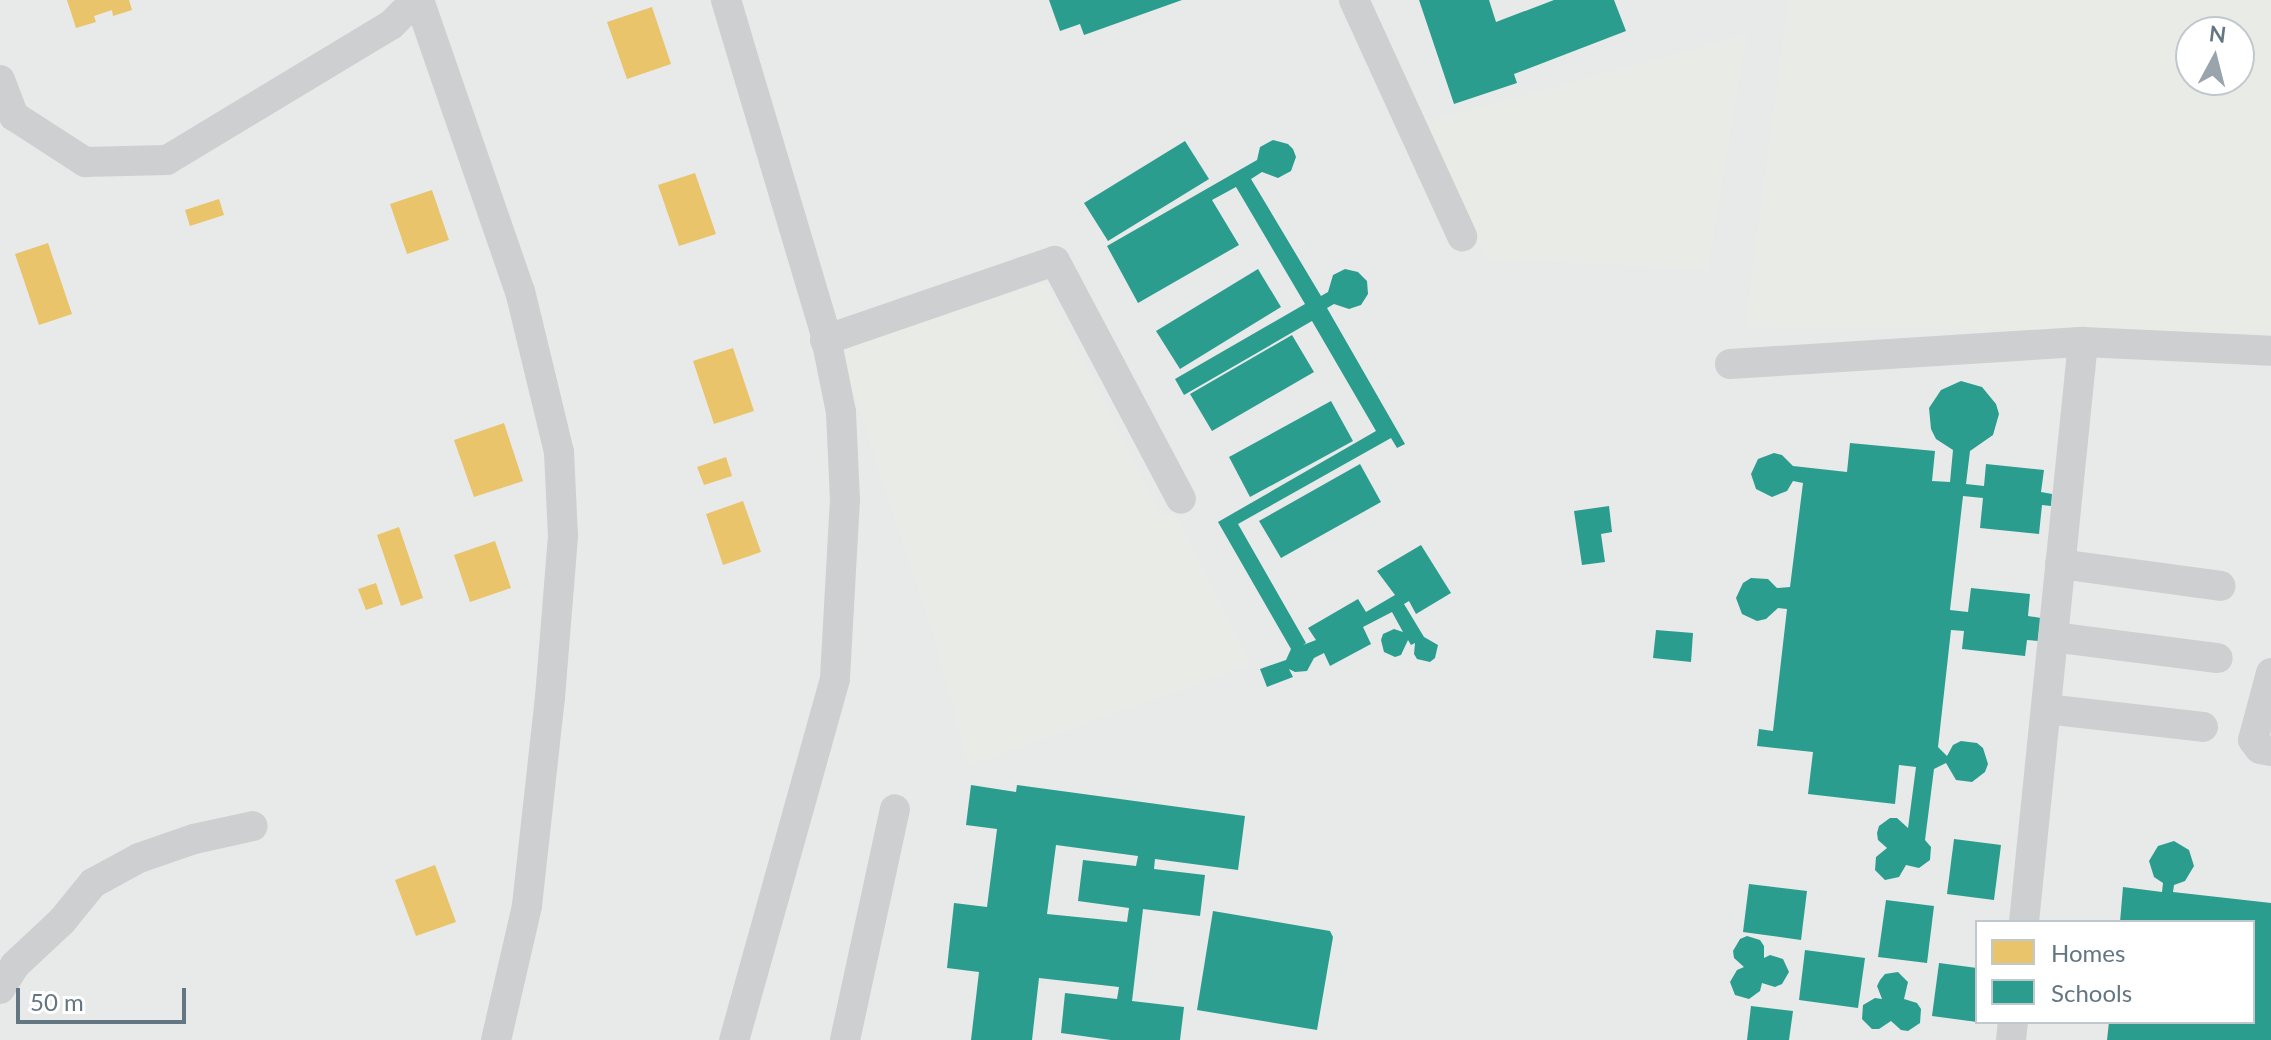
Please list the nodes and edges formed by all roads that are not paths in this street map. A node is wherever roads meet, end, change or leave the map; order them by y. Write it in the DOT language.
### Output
graph roads {
  1 [pos="418,0"];
  2 [pos="726,0"];
  3 [pos="1354,0"];
  4 [pos="0,80"];
  5 [pos="1462,236"];
  6 [pos="825,340"];
  7 [pos="2083,342"];
  8 [pos="2271,351"];
  9 [pos="1730,364"];
  10 [pos="1181,499"];
  11 [pos="2060,564"];
  12 [pos="2220,586"];
  13 [pos="2053,637"];
  14 [pos="2218,658"];
  15 [pos="2271,673"];
  16 [pos="2046,709"];
  17 [pos="2203,727"];
  18 [pos="2271,751"];
  19 [pos="895,809"];
  20 [pos="253,826"];
  21 [pos="2024,920"];
  22 [pos="0,989"];
  23 [pos="496,1040"];
  24 [pos="734,1040"];
  25 [pos="845,1040"];
  1 -- 4 [label="street"];
  1 -- 23 [label="street"];
  2 -- 6 [label="street"];
  3 -- 5 [label="street"];
  6 -- 10 [label="street"];
  6 -- 24 [label="street"];
  7 -- 8 [label="street"];
  7 -- 9 [label="street"];
  7 -- 11 [label="street"];
  11 -- 12 [label="street"];
  11 -- 13 [label="street"];
  13 -- 14 [label="street"];
  13 -- 16 [label="street"];
  15 -- 18 [label="street"];
  16 -- 17 [label="street"];
  16 -- 21 [label="street"];
  19 -- 25 [label="street"];
  20 -- 22 [label="street"];
}
